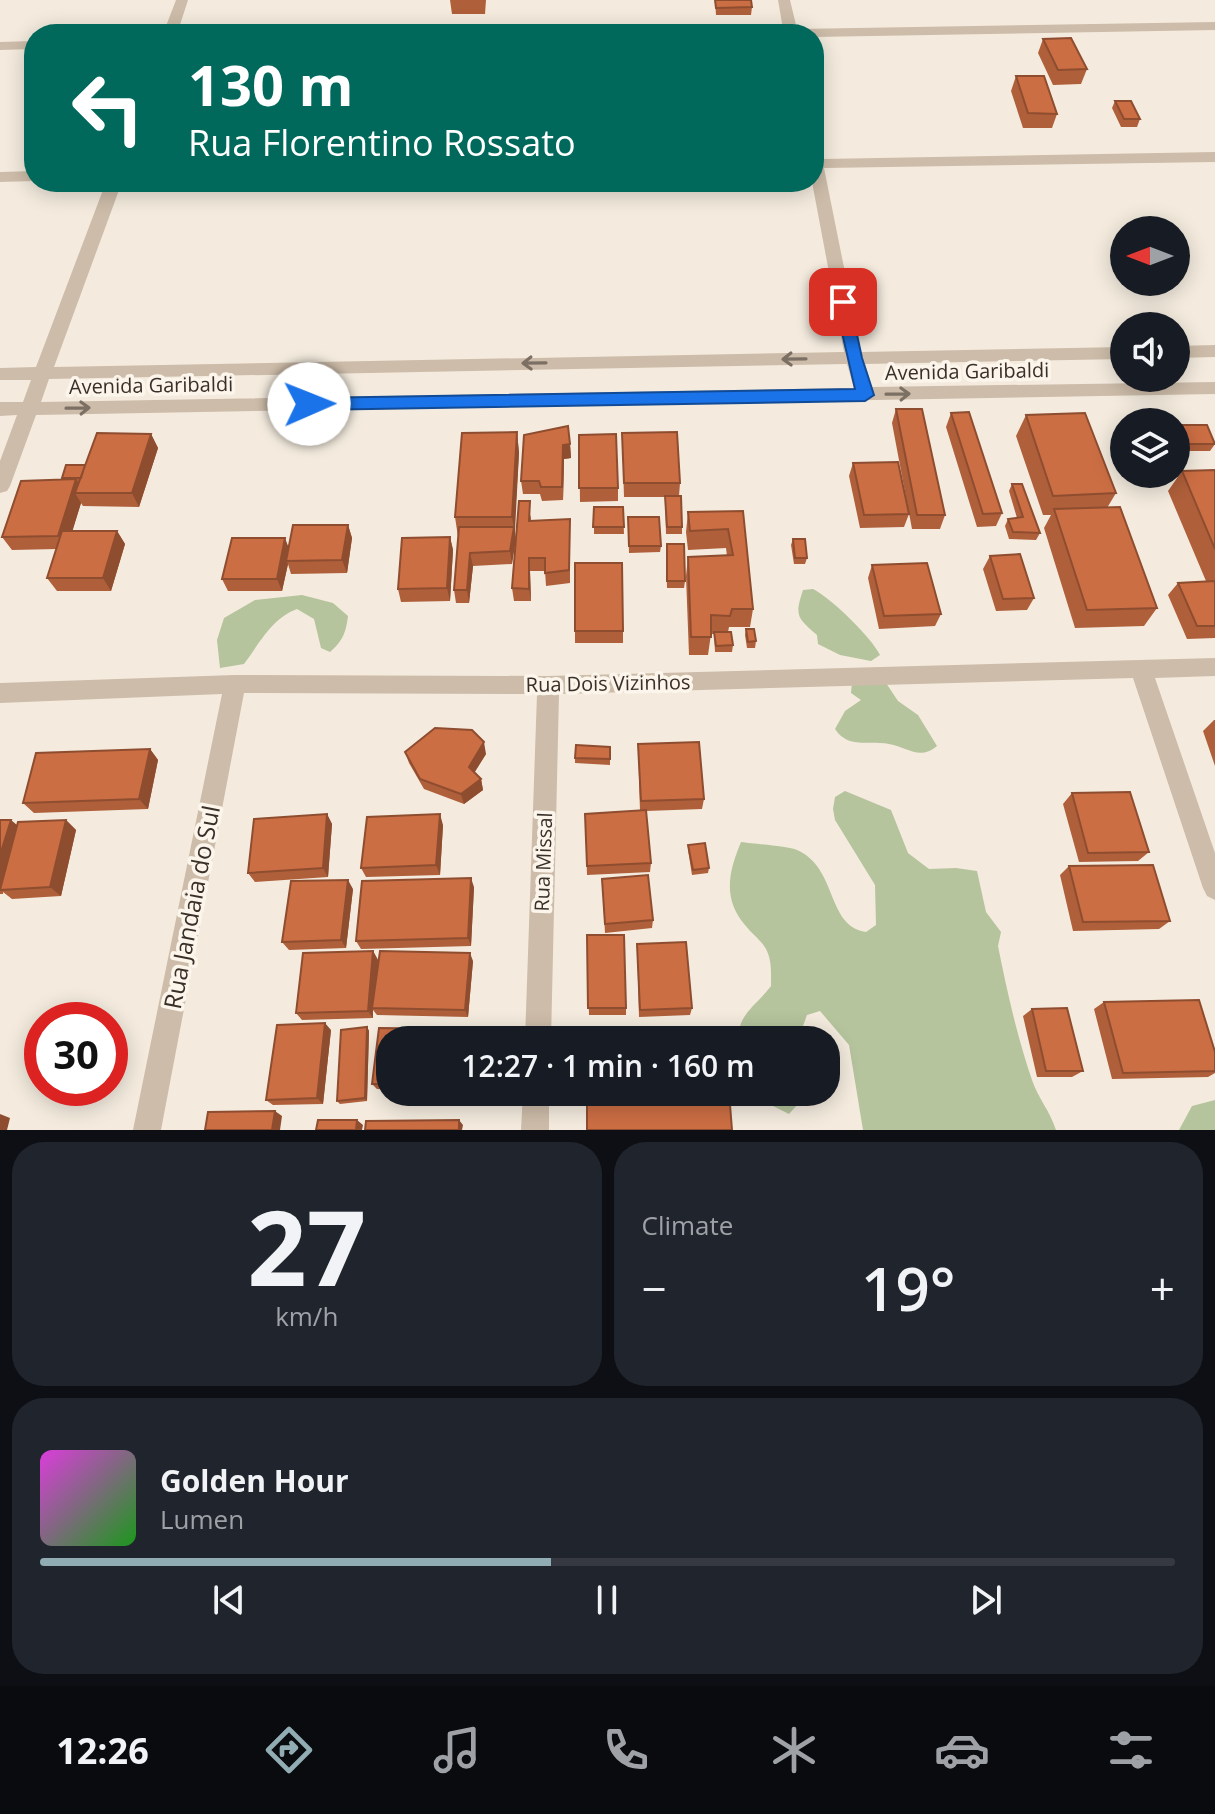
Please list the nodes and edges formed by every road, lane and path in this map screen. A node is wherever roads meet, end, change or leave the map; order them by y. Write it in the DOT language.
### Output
graph roads {
  1 [pos="182,0"];
  2 [pos="784,0"];
  3 [pos="174,24"];
  4 [pos="789,24"];
  5 [pos="1215,26"];
  6 [pos="824,33"];
  7 [pos="24,45"];
  8 [pos="0,46"];
  9 [pos="1215,157"];
  10 [pos="824,160"];
  11 [pos="24,176"];
  12 [pos="0,177"];
  13 [pos="110,192"];
  14 [pos="821,192"];
  15 [pos="1215,351"];
  16 [pos="1190,352"];
  17 [pos="1110,353"];
  18 [pos="854,358"];
  19 [pos="43,372"];
  20 [pos="0,374"];
  21 [pos="1215,388"];
  22 [pos="865,395"];
  23 [pos="0,409"];
  24 [pos="31,409"];
  25 [pos="0,486"];
  26 [pos="1215,667"];
  27 [pos="1141,669"];
  28 [pos="235,684"];
  29 [pos="548,685"];
  30 [pos="0,693"];
  31 [pos="1215,888"];
  32 [pos="538,1026"];
  33 [pos="536,1106"];
  34 [pos="147,1130"];
  35 [pos="535,1130"];
  1 -- 3 [label="street"];
  2 -- 4 [label="street"];
  5 -- 6 [label="street"];
  7 -- 8 [label="street"];
  9 -- 10 [label="street"];
  11 -- 12 [label="street"];
  13 -- 19 [label="street"];
  14 -- 18 [label="street"];
  15 -- 16 [label="street"];
  17 -- 18 [label="street, Avenida Garibaldi"];
  18 -- 19 [label="street, Avenida Garibaldi, one-way"];
  18 -- 22 [label="street"];
  19 -- 20 [label="street, Avenida Garibaldi"];
  19 -- 24 [label="street"];
  22 -- 21 [label="street, Avenida Garibaldi, one-way"];
  24 -- 22 [label="street, Avenida Garibaldi, one-way"];
  23 -- 24 [label="street, Avenida Garibaldi"];
  24 -- 25 [label="street"];
  26 -- 27 [label="street, Rua Dois Vizinhos"];
  27 -- 29 [label="street, Rua Dois Vizinhos"];
  27 -- 31 [label="street"];
  28 -- 29 [label="street, Rua Dois Vizinhos"];
  28 -- 30 [label="street, Rua Dois Vizinhos"];
  28 -- 34 [label="street, Rua Jandaia do Sul"];
  29 -- 32 [label="street, Rua Missal"];
  33 -- 35 [label="street"];
}
